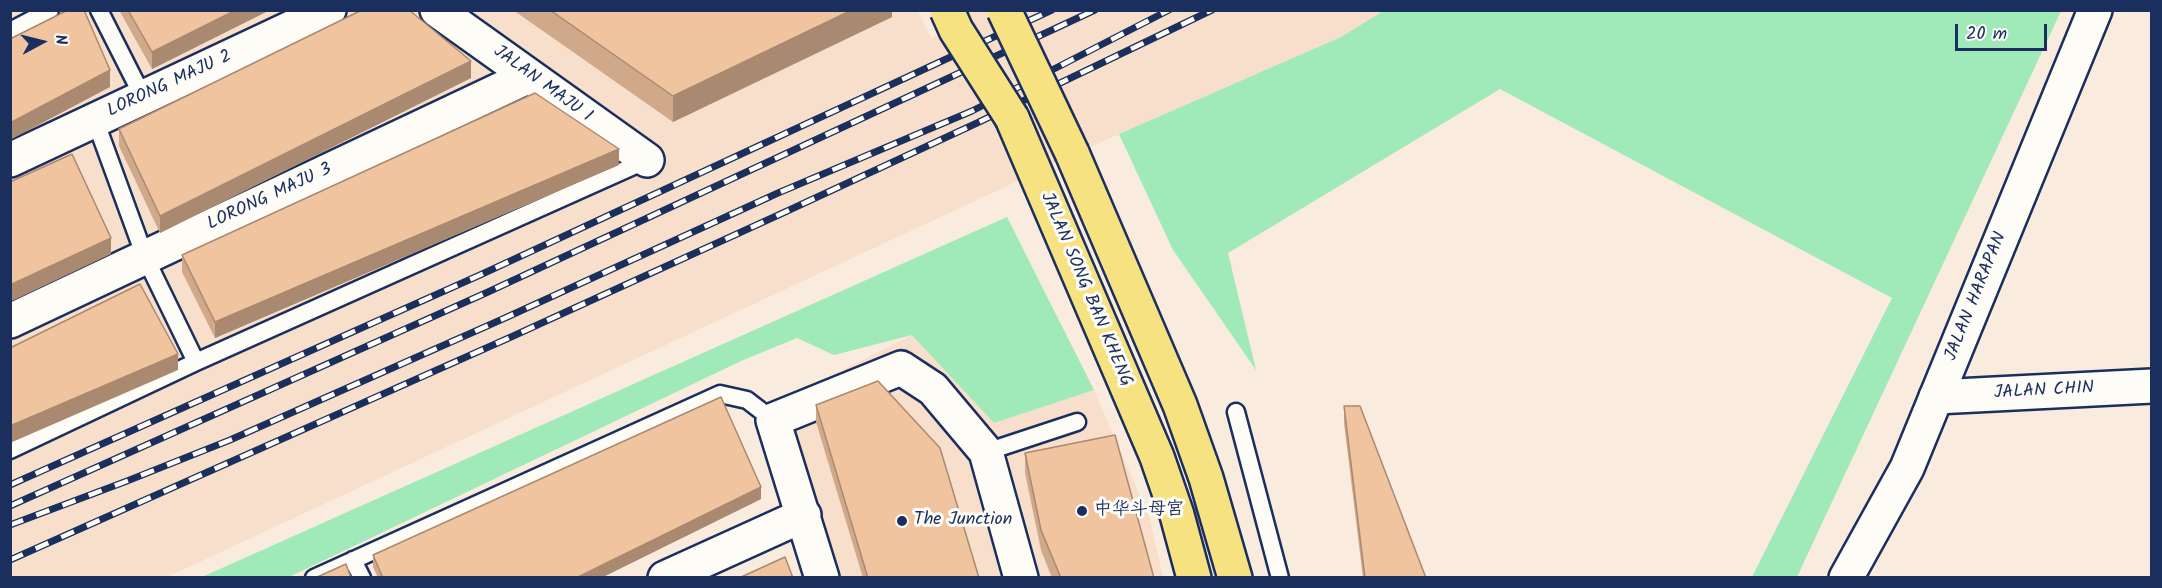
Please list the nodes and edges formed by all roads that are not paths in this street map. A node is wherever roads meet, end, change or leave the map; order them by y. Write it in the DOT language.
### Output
graph roads {
  1 [pos="50,10"];
  2 [pos="99,10"];
  3 [pos="329,10"];
  4 [pos="437,10"];
  5 [pos="947,10"];
  6 [pos="966,10"];
  7 [pos="1004,10"];
  8 [pos="2095,10"];
  9 [pos="10,31"];
  10 [pos="529,76"];
  11 [pos="143,97"];
  12 [pos="1012,118"];
  13 [pos="95,120"];
  14 [pos="10,160"];
  15 [pos="647,160"];
  16 [pos="145,257"];
  17 [pos="10,321"];
  18 [pos="196,362"];
  19 [pos="2151,386"];
  20 [pos="1936,397"];
  21 [pos="1236,412"];
  22 [pos="773,420"];
  23 [pos="1077,423"];
  24 [pos="10,450"];
  25 [pos="986,452"];
  26 [pos="804,515"];
  27 [pos="353,560"];
  28 [pos="1234,571"];
  29 [pos="1194,575"];
  30 [pos="314,578"];
  31 [pos="362,578"];
  32 [pos="665,578"];
  33 [pos="822,578"];
  34 [pos="1021,578"];
  35 [pos="1280,578"];
  36 [pos="1846,578"];
  1 -- 9 [label="lane"];
  2 -- 11 [label="lane"];
  3 -- 11 [label="street, LORONG MAJU 2"];
  4 -- 10 [label="street, JALAN MAJU 1"];
  5 -- 12 [label="main road, bridge"];
  6 -- 12 [label="main road, JALAN SONG BAN KHENG, bridge"];
  7 -- 28 [label="main road, bridge"];
  8 -- 20 [label="street, JALAN HARAPAN"];
  10 -- 15 [label="street, JALAN MAJU 1"];
  10 -- 16 [label="street, LORONG MAJU 3"];
  11 -- 13 [label="street, LORONG MAJU 2"];
  12 -- 29 [label="main road, JALAN SONG BAN KHENG"];
  13 -- 14 [label="street, LORONG MAJU 2"];
  13 -- 16 [label="lane"];
  15 -- 18 [label="lane"];
  16 -- 17 [label="street, LORONG MAJU 3"];
  16 -- 18 [label="lane"];
  18 -- 24 [label="lane"];
  19 -- 20 [label="street, JALAN CHIN"];
  20 -- 36 [label="street, JALAN HARAPAN"];
  21 -- 35 [label="lane"];
  22 -- 25 [label="street"];
  22 -- 26 [label="street"];
  22 -- 27 [label="lane"];
  23 -- 25 [label="lane"];
  25 -- 34 [label="street"];
  26 -- 32 [label="street"];
  26 -- 33 [label="street"];
  27 -- 30 [label="lane"];
  27 -- 31 [label="lane"];
}
